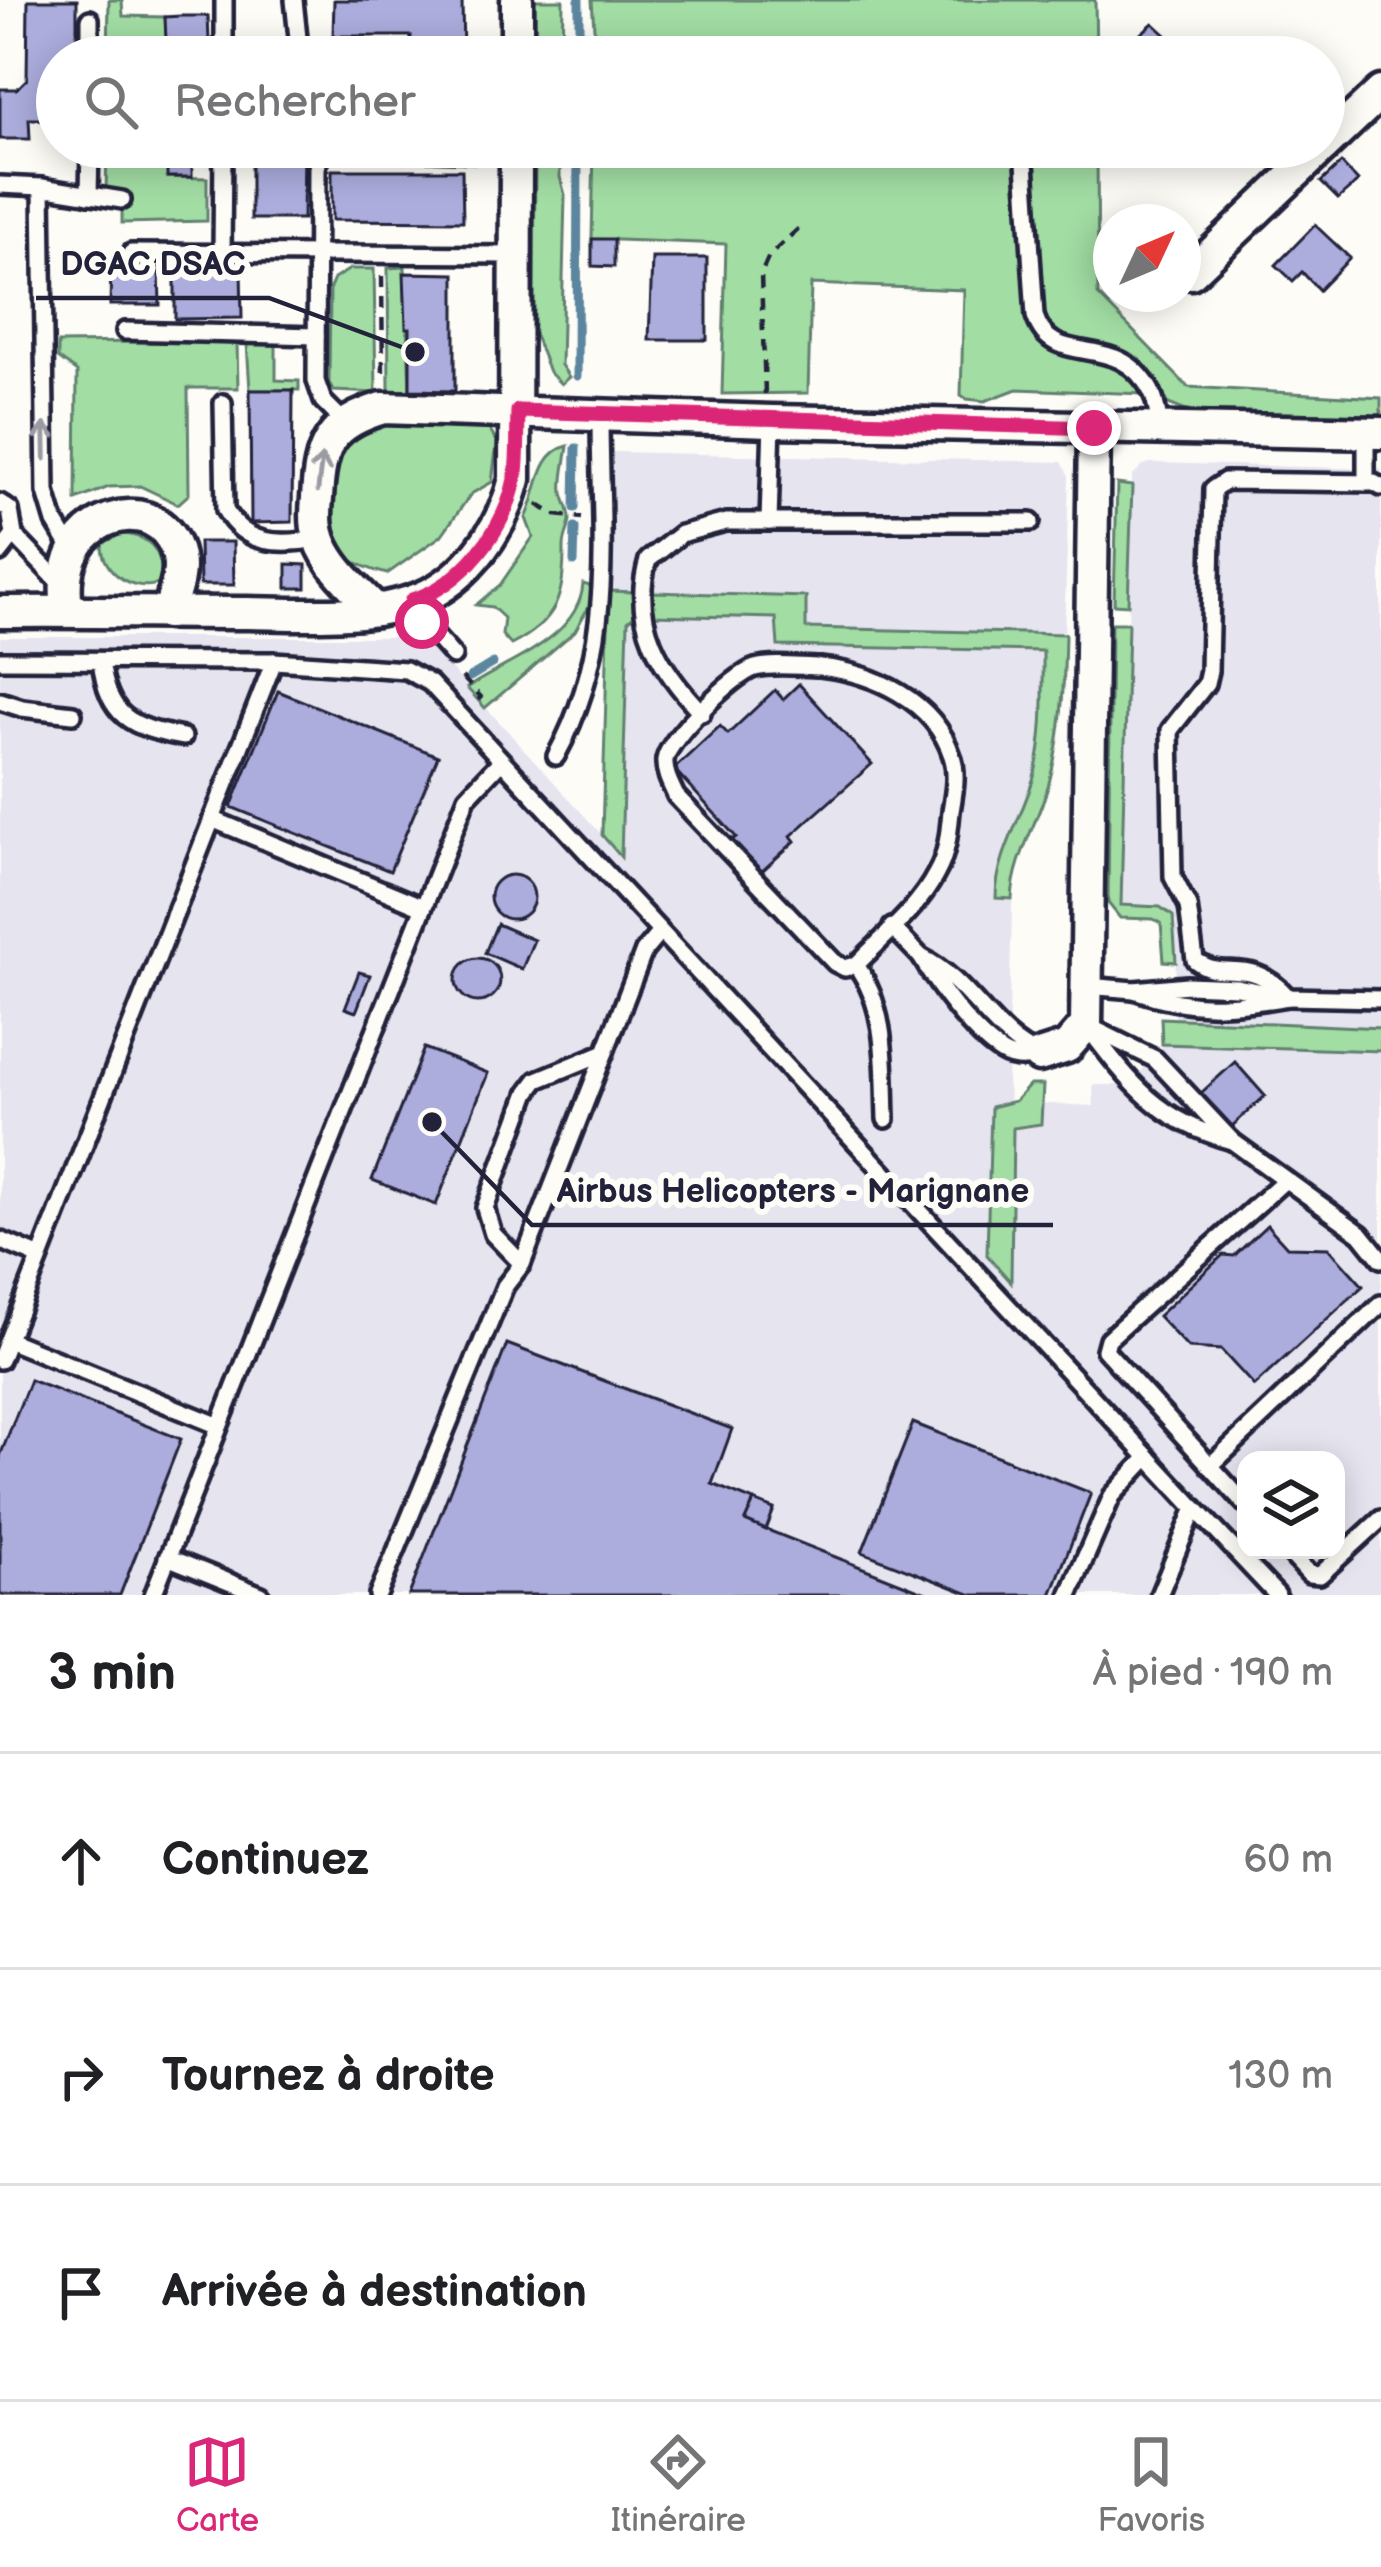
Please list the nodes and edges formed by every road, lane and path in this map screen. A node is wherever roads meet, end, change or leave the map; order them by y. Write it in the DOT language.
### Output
graph roads {
  1 [pos="224,0"];
  2 [pos="294,0"];
  3 [pos="517,0"];
  4 [pos="90,19"];
  5 [pos="90,36"];
  6 [pos="224,36"];
  7 [pos="298,36"];
  8 [pos="517,36"];
  9 [pos="1381,92"];
  10 [pos="1345,126"];
  11 [pos="90,168"];
  12 [pos="223,168"];
  13 [pos="317,168"];
  14 [pos="516,168"];
  15 [pos="1025,168"];
  16 [pos="1300,168"];
  17 [pos="0,185"];
  18 [pos="42,187"];
  19 [pos="89,195"];
  20 [pos="122,200"];
  21 [pos="799,228"];
  22 [pos="131,253"];
  23 [pos="222,254"];
  24 [pos="516,255"];
  25 [pos="318,256"];
  26 [pos="382,256"];
  27 [pos="1201,262"];
  28 [pos="125,332"];
  29 [pos="316,336"];
  30 [pos="383,393"];
  31 [pos="223,404"];
  32 [pos="518,411"];
  33 [pos="600,415"];
  34 [pos="769,421"];
  35 [pos="346,424"];
  36 [pos="1094,428"];
  37 [pos="1160,430"];
  38 [pos="1374,432"];
  39 [pos="1373,485"];
  40 [pos="513,487"];
  41 [pos="0,502"];
  42 [pos="600,518"];
  43 [pos="770,522"];
  44 [pos="1031,522"];
  45 [pos="14,535"];
  46 [pos="319,539"];
  47 [pos="73,552"];
  48 [pos="0,553"];
  49 [pos="66,600"];
  50 [pos="412,600"];
  51 [pos="376,610"];
  52 [pos="0,612"];
  53 [pos="168,614"];
  54 [pos="453,656"];
  55 [pos="0,660"];
  56 [pos="100,661"];
  57 [pos="274,661"];
  58 [pos="478,700"];
  59 [pos="0,701"];
  60 [pos="702,712"];
  61 [pos="73,714"];
  62 [pos="183,737"];
  63 [pos="556,756"];
  64 [pos="500,762"];
  65 [pos="212,819"];
  66 [pos="423,907"];
  67 [pos="892,927"];
  68 [pos="659,933"];
  69 [pos="856,965"];
  70 [pos="1087,986"];
  71 [pos="1288,998"];
  72 [pos="1381,998"];
  73 [pos="1086,1024"];
  74 [pos="605,1052"];
  75 [pos="1039,1056"];
  76 [pos="886,1119"];
  77 [pos="1232,1141"];
  78 [pos="1284,1181"];
  79 [pos="0,1240"];
  80 [pos="1378,1249"];
  81 [pos="40,1257"];
  82 [pos="522,1264"];
  83 [pos="1381,1304"];
  84 [pos="8,1340"];
  85 [pos="0,1360"];
  86 [pos="218,1425"];
  87 [pos="1148,1457"];
  88 [pos="1210,1466"];
  89 [pos="1237,1495"];
  90 [pos="1195,1508"];
  91 [pos="1381,1519"];
  92 [pos="1345,1552"];
  93 [pos="167,1557"];
  94 [pos="1295,1559"];
  95 [pos="1337,1559"];
  96 [pos="152,1595"];
  97 [pos="261,1595"];
  98 [pos="378,1595"];
  99 [pos="1069,1595"];
  100 [pos="1159,1595"];
  101 [pos="1277,1595"];
  1 -- 6 [label="lane"];
  2 -- 7 [label="lane"];
  3 -- 8 [label="street"];
  4 -- 5 [label="lane"];
  9 -- 10 [label="street"];
  11 -- 19 [label="lane"];
  12 -- 23 [label="lane"];
  13 -- 25 [label="lane"];
  14 -- 24 [label="street"];
  15 -- 37 [label="lane"];
  16 -- 27 [label="street"];
  17 -- 18 [label="lane"];
  18 -- 19 [label="lane"];
  47 -- 18 [label="lane, one-way"];
  19 -- 20 [label="lane"];
  21 -- 34 [label="path"];
  22 -- 23 [label="lane"];
  23 -- 25 [label="lane"];
  24 -- 26 [label="lane"];
  24 -- 32 [label="street"];
  25 -- 26 [label="lane"];
  25 -- 29 [label="lane"];
  26 -- 30 [label="path"];
  28 -- 29 [label="lane"];
  29 -- 35 [label="lane"];
  31 -- 46 [label="lane"];
  32 -- 33 [label="street"];
  32 -- 35 [label="street"];
  32 -- 40 [label="street"];
  33 -- 34 [label="street"];
  33 -- 42 [label="lane"];
  34 -- 36 [label="street"];
  34 -- 43 [label="lane"];
  46 -- 35 [label="street, one-way"];
  36 -- 37 [label="street"];
  36 -- 70 [label="street"];
  37 -- 38 [label="street"];
  38 -- 39 [label="lane"];
  39 -- 71 [label="lane"];
  40 -- 42 [label="path"];
  40 -- 50 [label="street"];
  41 -- 45 [label="lane"];
  42 -- 63 [label="lane"];
  43 -- 44 [label="lane"];
  43 -- 60 [label="lane"];
  45 -- 48 [label="lane"];
  45 -- 49 [label="lane"];
  46 -- 51 [label="street"];
  47 -- 49 [label="street"];
  47 -- 53 [label="street"];
  49 -- 52 [label="street"];
  49 -- 53 [label="street"];
  50 -- 51 [label="street"];
  50 -- 54 [label="lane"];
  51 -- 53 [label="street"];
  54 -- 58 [label="path"];
  55 -- 56 [label="lane"];
  56 -- 57 [label="lane"];
  56 -- 62 [label="lane"];
  57 -- 64 [label="lane"];
  57 -- 65 [label="lane"];
  59 -- 61 [label="lane"];
  60 -- 67 [label="lane"];
  60 -- 69 [label="lane"];
  64 -- 66 [label="lane"];
  64 -- 68 [label="lane"];
  65 -- 66 [label="lane"];
  65 -- 81 [label="lane"];
  66 -- 86 [label="lane"];
  67 -- 69 [label="lane"];
  67 -- 75 [label="lane"];
  68 -- 74 [label="lane"];
  68 -- 87 [label="lane"];
  69 -- 76 [label="lane"];
  70 -- 71 [label="lane"];
  70 -- 73 [label="street"];
  71 -- 72 [label="lane"];
  73 -- 75 [label="street"];
  73 -- 77 [label="lane"];
  73 -- 77 [label="lane"];
  74 -- 82 [label="lane"];
  74 -- 82 [label="lane"];
  77 -- 78 [label="lane"];
  78 -- 80 [label="lane"];
  78 -- 88 [label="lane"];
  79 -- 81 [label="lane"];
  81 -- 84 [label="lane"];
  82 -- 98 [label="lane"];
  83 -- 88 [label="lane"];
  84 -- 85 [label="lane"];
  84 -- 86 [label="lane"];
  86 -- 93 [label="lane"];
  87 -- 90 [label="lane"];
  87 -- 99 [label="lane"];
  88 -- 89 [label="lane"];
  90 -- 100 [label="lane"];
  90 -- 101 [label="lane"];
  91 -- 92 [label="lane"];
  93 -- 96 [label="lane"];
  93 -- 97 [label="lane"];
  94 -- 95 [label="lane"];
}
